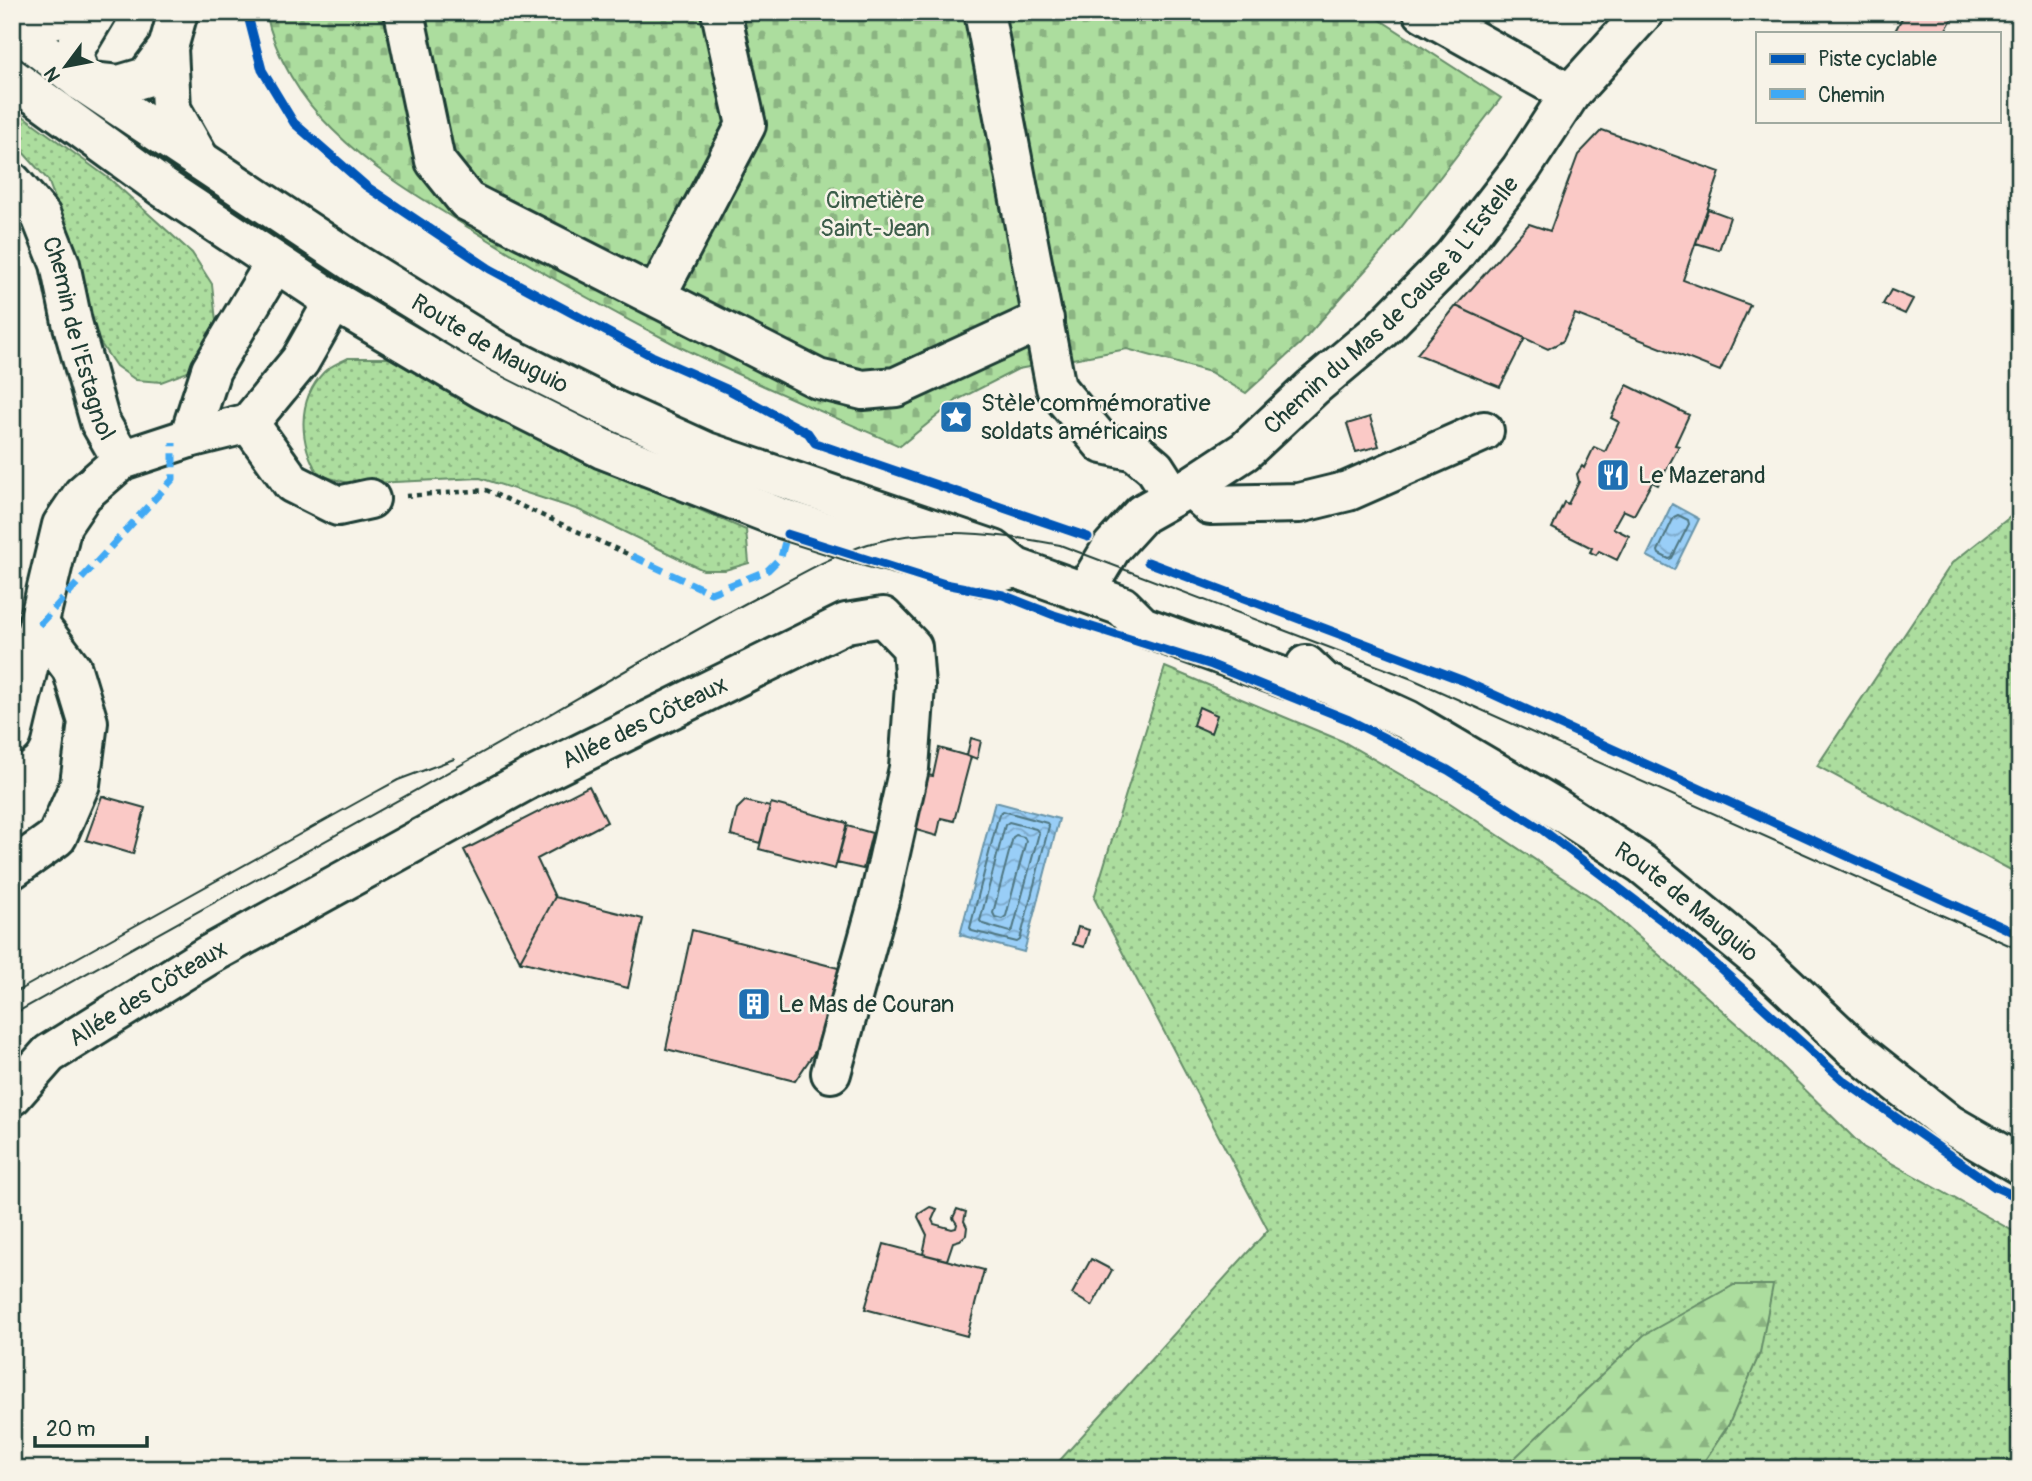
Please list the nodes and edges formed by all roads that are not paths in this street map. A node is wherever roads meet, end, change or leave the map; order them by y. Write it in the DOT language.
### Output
graph roads {
  1 [pos="85,12"];
  2 [pos="97,12"];
  3 [pos="404,12"];
  4 [pos="721,12"];
  5 [pos="984,12"];
  6 [pos="1423,12"];
  7 [pos="1644,12"];
  8 [pos="12,25"];
  9 [pos="173,30"];
  10 [pos="12,78"];
  11 [pos="81,81"];
  12 [pos="1570,94"];
  13 [pos="60,112"];
  14 [pos="200,160"];
  15 [pos="12,182"];
  16 [pos="275,263"];
  17 [pos="359,266"];
  18 [pos="656,296"];
  19 [pos="334,301"];
  20 [pos="1044,319"];
  21 [pos="249,424"];
  22 [pos="1484,431"];
  23 [pos="189,438"];
  24 [pos="122,460"];
  25 [pos="1182,491"];
  26 [pos="370,499"];
  27 [pos="1016,568"];
  28 [pos="1085,580"];
  29 [pos="39,625"];
  30 [pos="12,735"];
  31 [pos="12,869"];
  32 [pos="831,1073"];
  33 [pos="12,1096"];
  34 [pos="2020,1165"];
  1 -- 8 [label="street"];
  2 -- 11 [label="street"];
  3 -- 18 [label="street"];
  4 -- 18 [label="street"];
  5 -- 20 [label="street"];
  6 -- 12 [label="street"];
  7 -- 12 [label="street, Chemin du Mas de Cause à L'Estelle"];
  8 -- 11 [label="street, Route de Mauguio"];
  9 -- 11 [label="street"];
  9 -- 14 [label="street"];
  10 -- 13 [label="street, Route de Mauguio"];
  11 -- 13 [label="street"];
  11 -- 14 [label="street, Route de Mauguio"];
  12 -- 25 [label="street, Chemin du Mas de Cause à L'Estelle"];
  13 -- 16 [label="street, Route de Mauguio"];
  14 -- 17 [label="street, Route de Mauguio"];
  15 -- 24 [label="street, Chemin de l'Estagnol"];
  16 -- 17 [label="street"];
  16 -- 19 [label="street, Route de Mauguio"];
  16 -- 23 [label="street"];
  17 -- 19 [label="street"];
  17 -- 27 [label="street, Route de Mauguio"];
  18 -- 20 [label="street"];
  19 -- 21 [label="street"];
  19 -- 27 [label="street, Route de Mauguio"];
  20 -- 25 [label="street"];
  21 -- 23 [label="street"];
  21 -- 26 [label="street"];
  22 -- 25 [label="street"];
  23 -- 24 [label="street"];
  24 -- 29 [label="street"];
  25 -- 28 [label="street, Chemin du Mas de Cause à L'Estelle"];
  27 -- 28 [label="street, Route de Mauguio"];
  28 -- 34 [label="street, Route de Mauguio"];
  29 -- 30 [label="street"];
  29 -- 31 [label="street"];
  32 -- 33 [label="street, Allée des Côteaux"];
}
